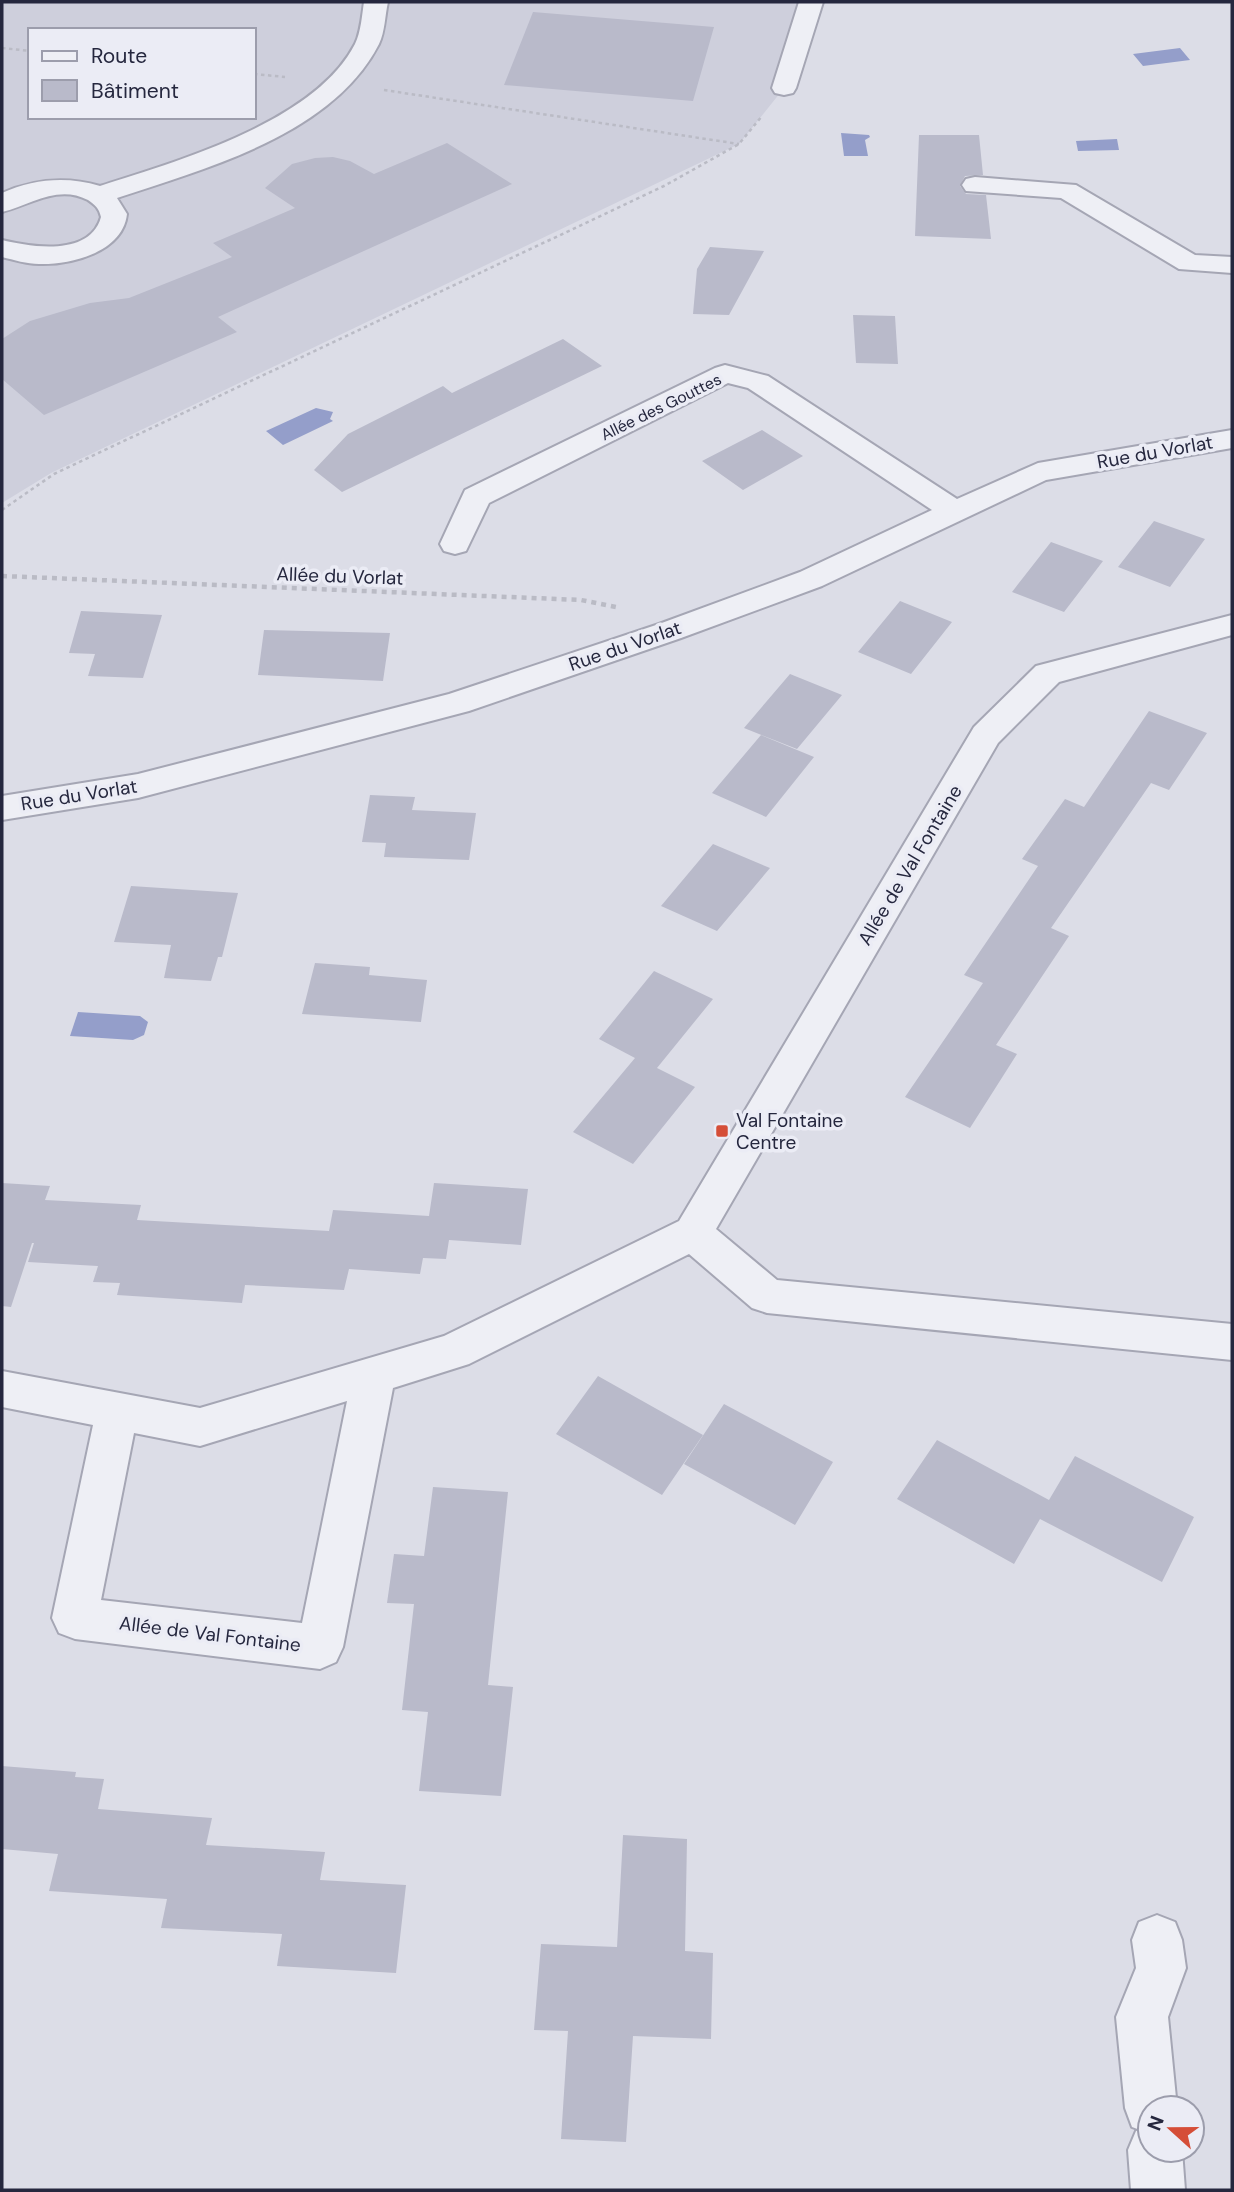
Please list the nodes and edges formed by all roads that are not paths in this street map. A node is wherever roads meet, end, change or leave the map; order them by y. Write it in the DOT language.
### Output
graph roads {
  1 [pos="376,2"];
  2 [pos="811,2"];
  3 [pos="784,88"];
  4 [pos="975,185"];
  5 [pos="99,195"];
  6 [pos="2,204"];
  7 [pos="2,248"];
  8 [pos="1232,265"];
  9 [pos="1232,439"];
  10 [pos="955,511"];
  11 [pos="455,544"];
  12 [pos="1232,625"];
  13 [pos="2,808"];
  14 [pos="693,1233"];
  15 [pos="1232,1342"];
  16 [pos="374,1375"];
  17 [pos="2,1389"];
  18 [pos="117,1411"];
  19 [pos="1157,1940"];
  20 [pos="1150,2094"];
  21 [pos="1156,2164"];
  22 [pos="1158,2190"];
  1 -- 5 [label="street"];
  2 -- 3 [label="street"];
  4 -- 8 [label="street"];
  5 -- 6 [label="street"];
  5 -- 7 [label="street"];
  9 -- 10 [label="street, Rue du Vorlat"];
  10 -- 11 [label="street, Allée des Gouttes"];
  10 -- 13 [label="street, Rue du Vorlat"];
  12 -- 14 [label="street, Allée de Val Fontaine"];
  14 -- 15 [label="street"];
  14 -- 16 [label="street"];
  16 -- 18 [label="street"];
  16 -- 18 [label="street, Allée de Val Fontaine"];
  17 -- 18 [label="street"];
  19 -- 20 [label="street"];
  21 -- 22 [label="street"];
}
